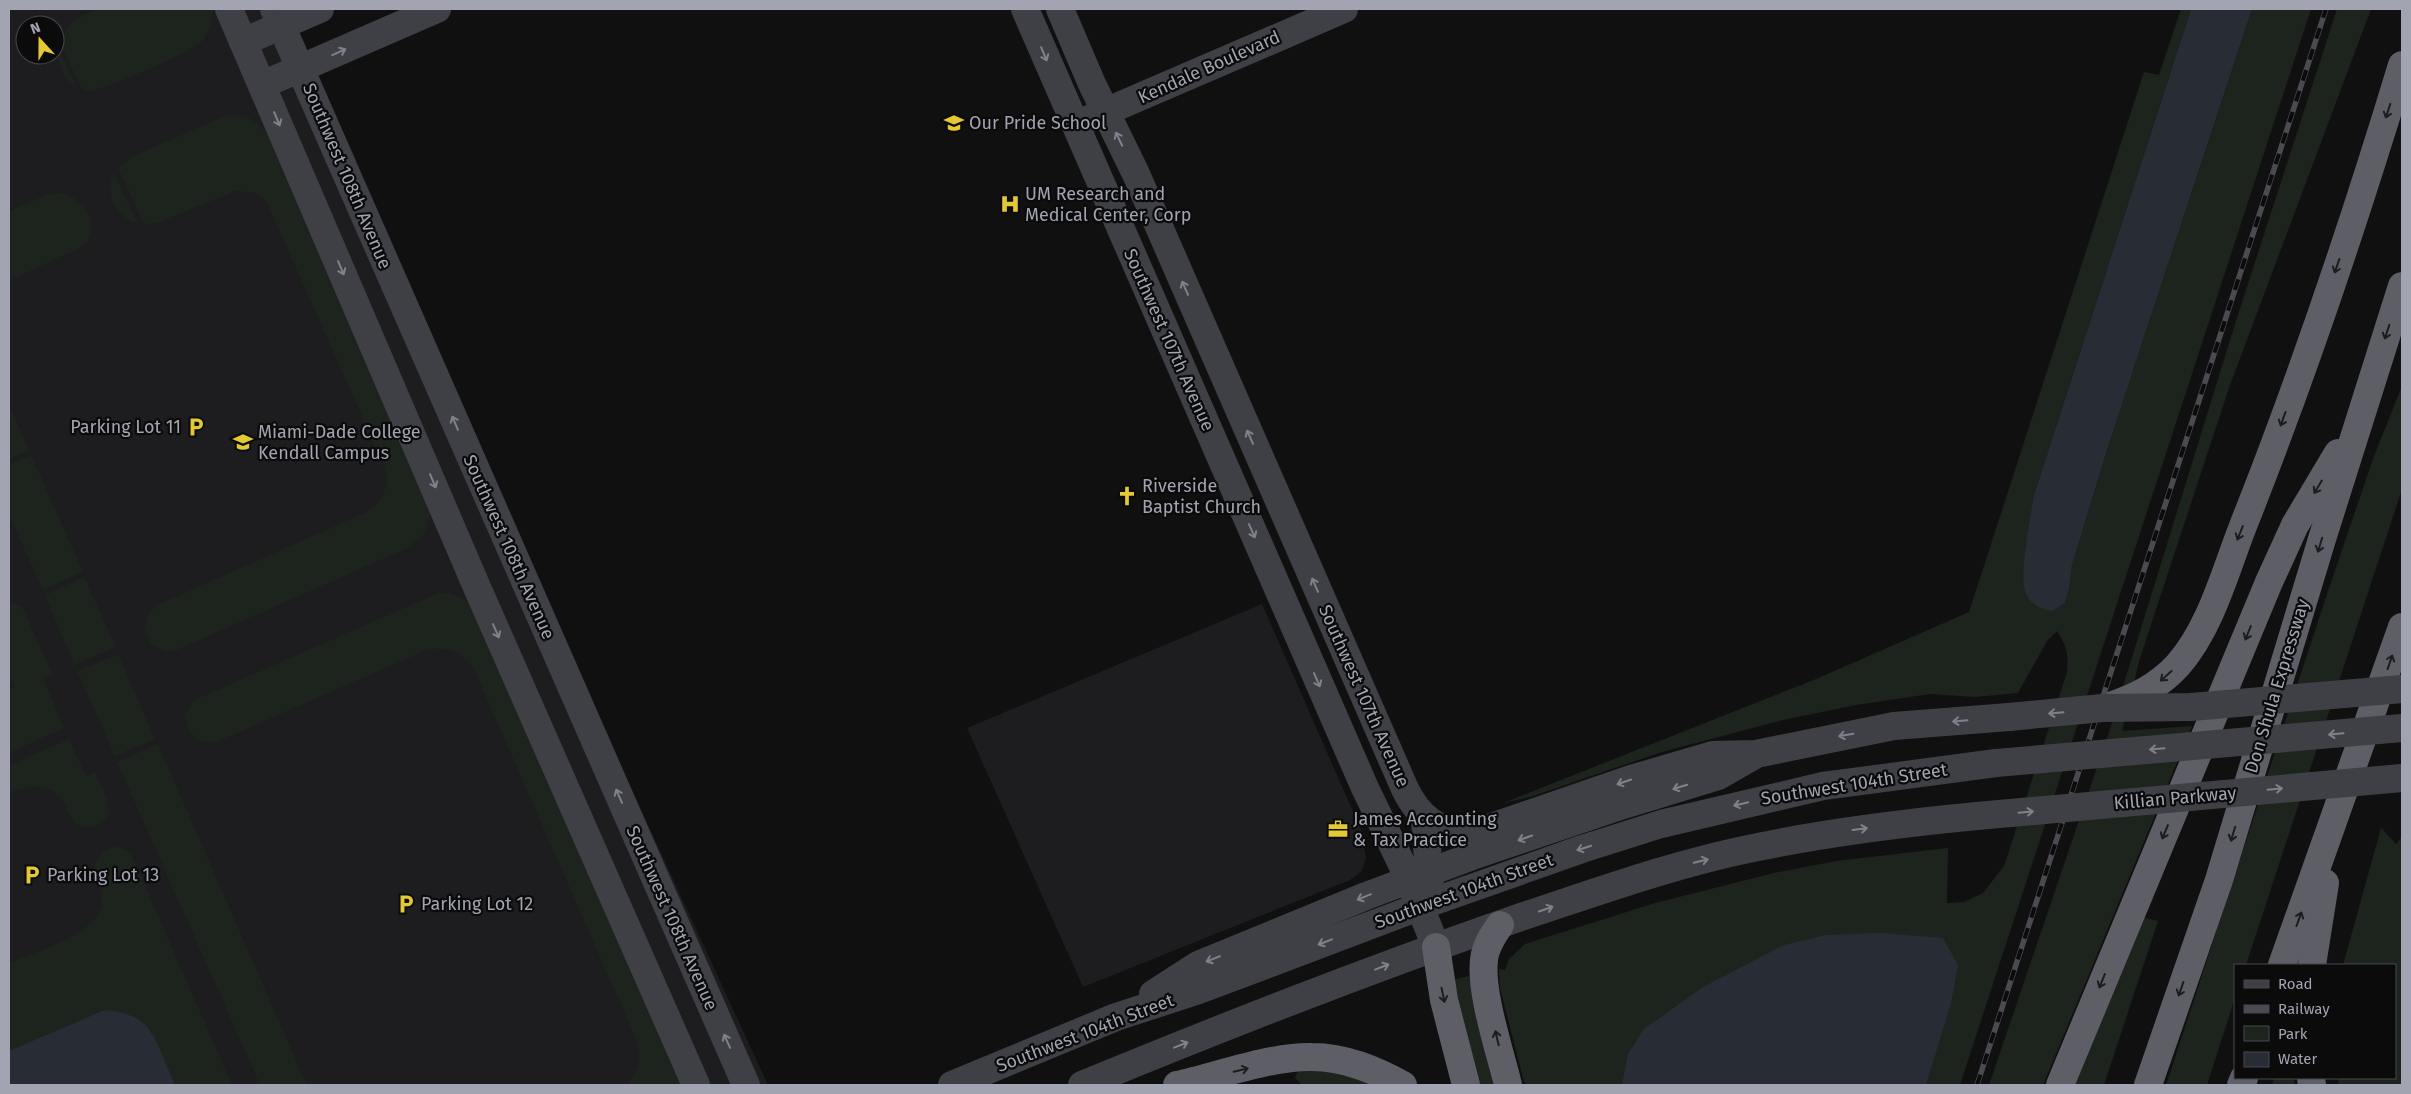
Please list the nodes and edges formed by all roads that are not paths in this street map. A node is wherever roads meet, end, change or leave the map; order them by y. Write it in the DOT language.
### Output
graph roads {
  1 [pos="229,9"];
  2 [pos="320,9"];
  3 [pos="437,9"];
  4 [pos="1025,9"];
  5 [pos="1060,9"];
  6 [pos="1344,9"];
  7 [pos="278,17"];
  8 [pos="243,42"];
  9 [pos="2402,64"];
  10 [pos="301,69"];
  11 [pos="262,85"];
  12 [pos="1106,112"];
  13 [pos="1074,125"];
  14 [pos="2402,286"];
  15 [pos="2361,415"];
  16 [pos="2402,627"];
  17 [pos="2402,689"];
  18 [pos="2102,708"];
  19 [pos="2402,728"];
  20 [pos="1756,754"];
  21 [pos="2402,778"];
  22 [pos="1425,819"];
  23 [pos="2334,824"];
  24 [pos="1418,876"];
  25 [pos="1426,904"];
  26 [pos="1500,925"];
  27 [pos="1436,947"];
  28 [pos="2282,964"];
  29 [pos="2312,964"];
  30 [pos="1116,1017"];
  31 [pos="696,1085"];
  32 [pos="746,1085"];
  33 [pos="952,1085"];
  34 [pos="1082,1085"];
  35 [pos="1177,1085"];
  36 [pos="1403,1085"];
  37 [pos="1466,1085"];
  38 [pos="1508,1085"];
  39 [pos="2060,1085"];
  40 [pos="2148,1085"];
  1 -- 8 [label="main road"];
  2 -- 7 [label="main road"];
  10 -- 3 [label="main road, one-way"];
  4 -- 13 [label="main road, Southwest 107th Avenue, one-way"];
  5 -- 12 [label="main road, Southwest 107th Avenue"];
  6 -- 12 [label="main road, Kendale Boulevard"];
  7 -- 8 [label="main road"];
  7 -- 10 [label="main road, Southwest 108th Avenue"];
  8 -- 11 [label="main road"];
  9 -- 18 [label="highway, one-way"];
  10 -- 11 [label="main road"];
  32 -- 10 [label="main road, Southwest 108th Avenue, one-way"];
  11 -- 31 [label="main road, one-way"];
  12 -- 13 [label="main road, Kendale Boulevard"];
  22 -- 12 [label="main road, Southwest 107th Avenue, one-way"];
  13 -- 24 [label="main road, Southwest 107th Avenue, one-way"];
  14 -- 15 [label="highway, Don Shula Expressway, one-way"];
  15 -- 39 [label="highway, one-way"];
  15 -- 40 [label="highway, Don Shula Expressway, one-way"];
  23 -- 16 [label="highway, one-way"];
  17 -- 18 [label="main road, bridge"];
  18 -- 20 [label="main road, one-way, bridge"];
  19 -- 25 [label="main road, Southwest 104th Street, one-way, bridge"];
  20 -- 22 [label="main road, one-way"];
  20 -- 24 [label="main road, one-way"];
  26 -- 21 [label="main road, Killian Parkway, one-way, bridge"];
  22 -- 24 [label="main road, Southwest 107th Avenue"];
  28 -- 23 [label="highway, one-way"];
  23 -- 29 [label="highway"];
  24 -- 25 [label="main road, Southwest 107th Avenue"];
  24 -- 30 [label="main road, one-way"];
  25 -- 27 [label="main road, Southwest 107th Avenue"];
  25 -- 30 [label="main road, Southwest 104th Street, one-way"];
  26 -- 27 [label="main road"];
  38 -- 26 [label="highway, one-way"];
  34 -- 27 [label="main road, one-way"];
  27 -- 37 [label="highway, one-way"];
  30 -- 33 [label="main road, Southwest 104th Street"];
  35 -- 36 [label="highway, one-way"];
}
